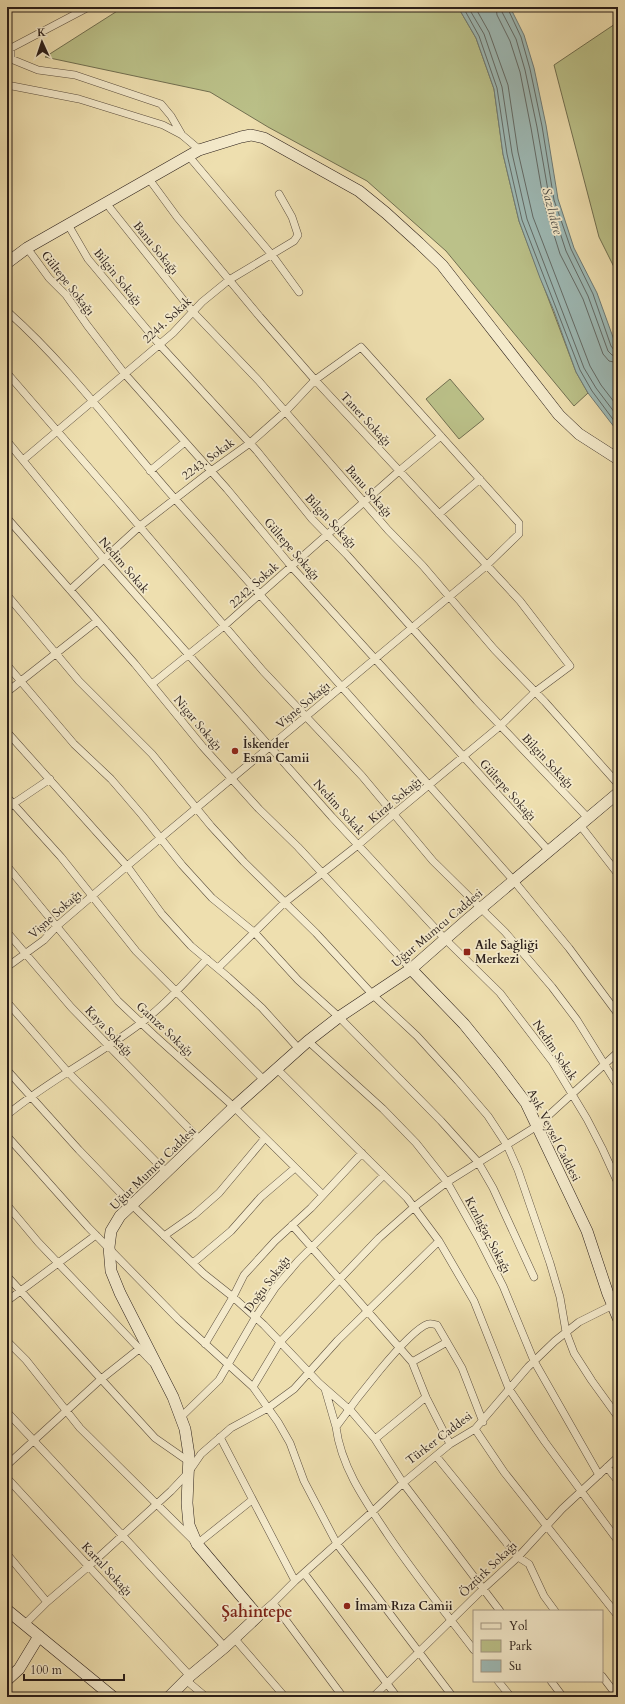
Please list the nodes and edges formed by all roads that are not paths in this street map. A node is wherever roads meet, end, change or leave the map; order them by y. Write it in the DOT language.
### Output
graph roads {
  1 [pos="87,8"];
  2 [pos="7,85"];
  3 [pos="182,135"];
  4 [pos="202,152"];
  5 [pos="192,160"];
  6 [pos="152,183"];
  7 [pos="280,194"];
  8 [pos="110,208"];
  9 [pos="70,228"];
  10 [pos="30,252"];
  11 [pos="272,255"];
  12 [pos="7,263"];
  13 [pos="7,270"];
  14 [pos="229,280"];
  15 [pos="299,292"];
  16 [pos="8,312"];
  17 [pos="193,312"];
  18 [pos="159,344"];
  19 [pos="7,373"];
  20 [pos="124,373"];
  21 [pos="315,380"];
  22 [pos="92,400"];
  23 [pos="285,412"];
  24 [pos="57,430"];
  25 [pos="441,436"];
  26 [pos="7,442"];
  27 [pos="185,442"];
  28 [pos="250,443"];
  29 [pos="618,459"];
  30 [pos="23,460"];
  31 [pos="150,471"];
  32 [pos="210,471"];
  33 [pos="398,471"];
  34 [pos="480,479"];
  35 [pos="174,498"];
  36 [pos="364,502"];
  37 [pos="439,514"];
  38 [pos="7,518"];
  39 [pos="140,526"];
  40 [pos="328,535"];
  41 [pos="104,559"];
  42 [pos="291,566"];
  43 [pos="486,566"];
  44 [pos="70,590"];
  45 [pos="7,595"];
  46 [pos="260,595"];
  47 [pos="450,596"];
  48 [pos="97,621"];
  49 [pos="224,626"];
  50 [pos="412,628"];
  51 [pos="56,654"];
  52 [pos="188,655"];
  53 [pos="376,658"];
  54 [pos="7,665"];
  55 [pos="570,666"];
  56 [pos="21,682"];
  57 [pos="152,684"];
  58 [pos="342,687"];
  59 [pos="7,692"];
  60 [pos="535,692"];
  61 [pos="306,716"];
  62 [pos="500,726"];
  63 [pos="7,732"];
  64 [pos="270,747"];
  65 [pos="463,756"];
  66 [pos="50,779"];
  67 [pos="232,779"];
  68 [pos="618,784"];
  69 [pos="429,786"];
  70 [pos="7,797"];
  71 [pos="616,798"];
  72 [pos="10,806"];
  73 [pos="197,808"];
  74 [pos="394,814"];
  75 [pos="584,822"];
  76 [pos="161,838"];
  77 [pos="358,845"];
  78 [pos="549,851"];
  79 [pos="7,866"];
  80 [pos="127,866"];
  81 [pos="322,873"];
  82 [pos="618,874"];
  83 [pos="514,880"];
  84 [pos="91,897"];
  85 [pos="284,903"];
  86 [pos="482,907"];
  87 [pos="57,926"];
  88 [pos="7,932"];
  89 [pos="255,933"];
  90 [pos="445,939"];
  91 [pos="26,954"];
  92 [pos="207,959"];
  93 [pos="7,967"];
  94 [pos="218,968"];
  95 [pos="411,970"];
  96 [pos="176,992"];
  97 [pos="373,995"];
  98 [pos="7,1002"];
  99 [pos="618,1014"];
  100 [pos="339,1017"];
  101 [pos="141,1023"];
  102 [pos="308,1041"];
  103 [pos="107,1045"];
  104 [pos="299,1049"];
  105 [pos="618,1052"];
  106 [pos="605,1064"];
  107 [pos="277,1069"];
  108 [pos="7,1070"];
  109 [pos="68,1071"];
  110 [pos="264,1080"];
  111 [pos="618,1086"];
  112 [pos="572,1095"];
  113 [pos="30,1096"];
  114 [pos="234,1107"];
  115 [pos="7,1114"];
  116 [pos="537,1126"];
  117 [pos="7,1136"];
  118 [pos="266,1138"];
  119 [pos="200,1140"];
  120 [pos="507,1144"];
  121 [pos="362,1153"];
  122 [pos="478,1162"];
  123 [pos="295,1168"];
  124 [pos="166,1172"];
  125 [pos="384,1175"];
  126 [pos="446,1182"];
  127 [pos="618,1183"];
  128 [pos="323,1195"];
  129 [pos="132,1205"];
  130 [pos="7,1206"];
  131 [pos="414,1207"];
  132 [pos="292,1225"];
  133 [pos="96,1235"];
  134 [pos="164,1236"];
  135 [pos="439,1240"];
  136 [pos="109,1247"];
  137 [pos="310,1247"];
  138 [pos="58,1263"];
  139 [pos="194,1264"];
  140 [pos="7,1276"];
  141 [pos="534,1277"];
  142 [pos="339,1280"];
  143 [pos="20,1291"];
  144 [pos="233,1297"];
  145 [pos="7,1301"];
  146 [pos="615,1302"];
  147 [pos="367,1312"];
  148 [pos="255,1318"];
  149 [pos="618,1318"];
  150 [pos="566,1332"];
  151 [pos="7,1341"];
  152 [pos="280,1342"];
  153 [pos="447,1342"];
  154 [pos="205,1344"];
  155 [pos="139,1348"];
  156 [pos="400,1348"];
  157 [pos="534,1361"];
  158 [pos="412,1362"];
  159 [pos="228,1366"];
  160 [pos="159,1369"];
  161 [pos="309,1372"];
  162 [pos="100,1380"];
  163 [pos="253,1387"];
  164 [pos="324,1387"];
  165 [pos="509,1389"];
  166 [pos="426,1397"];
  167 [pos="268,1408"];
  168 [pos="349,1409"];
  169 [pos="66,1411"];
  170 [pos="7,1412"];
  171 [pos="181,1417"];
  172 [pos="618,1417"];
  173 [pos="483,1422"];
  174 [pos="336,1427"];
  175 [pos="475,1429"];
  176 [pos="220,1437"];
  177 [pos="33,1440"];
  178 [pos="375,1440"];
  179 [pos="450,1444"];
  180 [pos="436,1456"];
  181 [pos="618,1457"];
  182 [pos="188,1461"];
  183 [pos="7,1465"];
  184 [pos="607,1467"];
  185 [pos="188,1473"];
  186 [pos="599,1475"];
  187 [pos="7,1478"];
  188 [pos="618,1481"];
  189 [pos="403,1483"];
  190 [pos="581,1492"];
  191 [pos="252,1500"];
  192 [pos="156,1504"];
  193 [pos="372,1512"];
  194 [pos="547,1525"];
  195 [pos="122,1535"];
  196 [pos="618,1542"];
  197 [pos="197,1544"];
  198 [pos="337,1544"];
  199 [pos="7,1554"];
  200 [pos="518,1557"];
  201 [pos="89,1566"];
  202 [pos="304,1573"];
  203 [pos="295,1581"];
  204 [pos="484,1588"];
  205 [pos="47,1602"];
  206 [pos="273,1604"];
  207 [pos="7,1610"];
  208 [pos="499,1610"];
  209 [pos="554,1610"];
  210 [pos="258,1616"];
  211 [pos="618,1616"];
  212 [pos="451,1620"];
  213 [pos="24,1625"];
  214 [pos="39,1636"];
  215 [pos="234,1638"];
  216 [pos="225,1648"];
  217 [pos="473,1649"];
  218 [pos="419,1651"];
  219 [pos="603,1677"];
  220 [pos="188,1678"];
  221 [pos="7,1680"];
  222 [pos="499,1682"];
  223 [pos="552,1682"];
  224 [pos="387,1683"];
  225 [pos="113,1697"];
  226 [pos="169,1697"];
  227 [pos="206,1697"];
  228 [pos="285,1697"];
  229 [pos="343,1697"];
  230 [pos="373,1697"];
  231 [pos="397,1697"];
  232 [pos="453,1697"];
  233 [pos="511,1697"];
  234 [pos="563,1697"];
  235 [pos="618,1697"];
  1 -- 3 [label="street"];
  2 -- 3 [label="street"];
  3 -- 4 [label="street"];
  4 -- 5 [label="street"];
  4 -- 12 [label="street"];
  4 -- 29 [label="street"];
  5 -- 6 [label="street"];
  5 -- 11 [label="street"];
  6 -- 8 [label="street"];
  6 -- 14 [label="street, Taner Sokağı"];
  7 -- 11 [label="street, 2244. Sokak"];
  8 -- 9 [label="street"];
  8 -- 17 [label="street, Banu Sokağı"];
  9 -- 10 [label="street"];
  9 -- 18 [label="street, Bilgin Sokağı"];
  10 -- 13 [label="street"];
  10 -- 20 [label="street, Gültepe Sokağı"];
  11 -- 14 [label="street, 2244. Sokak"];
  11 -- 15 [label="street"];
  14 -- 17 [label="street, 2244. Sokak"];
  14 -- 21 [label="street, Taner Sokağı"];
  16 -- 22 [label="street"];
  17 -- 18 [label="street, 2244. Sokak"];
  17 -- 23 [label="street, Banu Sokağı"];
  18 -- 20 [label="street, 2244. Sokak"];
  18 -- 28 [label="street, Bilgin Sokağı"];
  19 -- 24 [label="street"];
  20 -- 22 [label="street, 2244. Sokak"];
  20 -- 27 [label="street, Gültepe Sokağı"];
  21 -- 23 [label="street, 2243. Sokak"];
  21 -- 25 [label="street, 2243. Sokak"];
  21 -- 33 [label="street, Taner Sokağı"];
  22 -- 24 [label="street, 2244. Sokak"];
  22 -- 31 [label="street"];
  23 -- 28 [label="street, 2243. Sokak"];
  23 -- 36 [label="street, Banu Sokağı"];
  24 -- 30 [label="street, 2244. Sokak"];
  24 -- 39 [label="street"];
  25 -- 33 [label="street, 2242. Sokak"];
  25 -- 34 [label="street"];
  26 -- 30 [label="street, Nedim Sokak"];
  27 -- 31 [label="street"];
  27 -- 32 [label="street, Gültepe Sokağı"];
  28 -- 32 [label="street, 2243. Sokak"];
  28 -- 40 [label="street, Bilgin Sokağı"];
  30 -- 41 [label="street, Nedim Sokak"];
  31 -- 35 [label="street"];
  32 -- 35 [label="street, 2243. Sokak"];
  32 -- 42 [label="street, Gültepe Sokağı"];
  33 -- 36 [label="street, 2242. Sokak"];
  33 -- 37 [label="street, Taner Sokağı"];
  34 -- 37 [label="street"];
  34 -- 43 [label="street, Vişne Sokağı"];
  35 -- 39 [label="street, 2243. Sokak"];
  35 -- 46 [label="street"];
  36 -- 40 [label="street, 2242. Sokak"];
  36 -- 47 [label="street, Banu Sokağı"];
  37 -- 43 [label="street, Taner Sokağı"];
  38 -- 44 [label="street, Nigar Sokağı"];
  39 -- 41 [label="street, 2243. Sokak"];
  39 -- 49 [label="street"];
  40 -- 42 [label="street, 2242. Sokak"];
  40 -- 50 [label="street, Bilgin Sokağı"];
  41 -- 44 [label="street, 2243. Sokak"];
  41 -- 52 [label="street, Nedim Sokak"];
  42 -- 46 [label="street, 2242. Sokak"];
  42 -- 53 [label="street, Gültepe Sokağı"];
  43 -- 47 [label="street, Vişne Sokağı"];
  43 -- 55 [label="street, Taner Sokağı"];
  44 -- 48 [label="street, Nigar Sokağı"];
  45 -- 51 [label="street"];
  46 -- 49 [label="street, 2242. Sokak"];
  46 -- 58 [label="street"];
  47 -- 50 [label="street, Vişne Sokağı"];
  47 -- 60 [label="street, Banu Sokağı"];
  48 -- 51 [label="street"];
  48 -- 57 [label="street, Nigar Sokağı"];
  49 -- 52 [label="street, 2242. Sokak"];
  49 -- 61 [label="street"];
  50 -- 53 [label="street, Vişne Sokağı"];
  50 -- 62 [label="street, Bilgin Sokağı"];
  51 -- 56 [label="street"];
  51 -- 73 [label="street"];
  52 -- 57 [label="street, 2242. Sokak"];
  52 -- 64 [label="street, Nedim Sokak"];
  53 -- 58 [label="street, Vişne Sokağı"];
  53 -- 65 [label="street, Gültepe Sokağı"];
  54 -- 56 [label="street"];
  55 -- 60 [label="street, Kiraz Sokağı"];
  56 -- 59 [label="street"];
  56 -- 76 [label="street"];
  57 -- 67 [label="street, Nigar Sokağı"];
  58 -- 61 [label="street, Vişne Sokağı"];
  58 -- 69 [label="street"];
  60 -- 62 [label="street, Kiraz Sokağı"];
  60 -- 68 [label="street, Banu Sokağı"];
  61 -- 64 [label="street, Vişne Sokağı"];
  61 -- 74 [label="street"];
  62 -- 65 [label="street, Kiraz Sokağı"];
  62 -- 75 [label="street, Bilgin Sokağı"];
  63 -- 66 [label="street"];
  64 -- 67 [label="street, Vişne Sokağı"];
  64 -- 77 [label="street, Nedim Sokak"];
  65 -- 69 [label="street, Kiraz Sokağı"];
  65 -- 78 [label="street, Gültepe Sokağı"];
  66 -- 72 [label="street"];
  66 -- 80 [label="street"];
  67 -- 73 [label="street, Vişne Sokağı"];
  67 -- 81 [label="street, Nigar Sokağı"];
  69 -- 74 [label="street, Kiraz Sokağı"];
  69 -- 83 [label="street"];
  70 -- 72 [label="street"];
  71 -- 75 [label="street, Uğur Mumcu Caddesi"];
  72 -- 84 [label="street"];
  73 -- 76 [label="street, Vişne Sokağı"];
  73 -- 85 [label="street"];
  74 -- 77 [label="street, Kiraz Sokağı"];
  74 -- 86 [label="street"];
  75 -- 78 [label="street, Uğur Mumcu Caddesi"];
  75 -- 82 [label="street, Bilgin Sokağı"];
  76 -- 80 [label="street, Vişne Sokağı"];
  76 -- 89 [label="street"];
  77 -- 81 [label="street, Kiraz Sokağı"];
  77 -- 90 [label="street, Nedim Sokak"];
  78 -- 83 [label="street, Uğur Mumcu Caddesi"];
  79 -- 87 [label="street, Gamze Sokağı"];
  80 -- 84 [label="street, Vişne Sokağı"];
  80 -- 92 [label="street"];
  81 -- 85 [label="street, Kiraz Sokağı"];
  81 -- 95 [label="street, Nigar Sokağı"];
  83 -- 86 [label="street, Uğur Mumcu Caddesi"];
  83 -- 99 [label="street"];
  84 -- 87 [label="street, Vişne Sokağı"];
  84 -- 96 [label="street"];
  85 -- 89 [label="street, Kiraz Sokağı"];
  85 -- 97 [label="street"];
  86 -- 90 [label="street, Uğur Mumcu Caddesi"];
  86 -- 106 [label="street"];
  87 -- 91 [label="street, Vişne Sokağı"];
  87 -- 101 [label="street, Gamze Sokağı"];
  88 -- 91 [label="street, Kaya Sokağı"];
  89 -- 94 [label="street, Kiraz Sokağı"];
  89 -- 100 [label="street"];
  90 -- 95 [label="street, Uğur Mumcu Caddesi"];
  90 -- 112 [label="street, Nedim Sokak"];
  91 -- 93 [label="street, Vişne Sokağı"];
  91 -- 103 [label="street, Kaya Sokağı"];
  92 -- 94 [label="street"];
  92 -- 96 [label="street"];
  94 -- 104 [label="street"];
  95 -- 97 [label="street, Uğur Mumcu Caddesi"];
  95 -- 116 [label="street, Aşık Veysel Caddesi"];
  96 -- 101 [label="street"];
  96 -- 110 [label="street"];
  97 -- 100 [label="street, Uğur Mumcu Caddesi"];
  97 -- 120 [label="street"];
  98 -- 109 [label="street"];
  100 -- 102 [label="street, Uğur Mumcu Caddesi"];
  100 -- 122 [label="street"];
  101 -- 103 [label="street"];
  101 -- 114 [label="street, Gamze Sokağı"];
  102 -- 104 [label="street, Uğur Mumcu Caddesi"];
  102 -- 126 [label="street, Kızılağaç Sokağı"];
  103 -- 109 [label="street"];
  103 -- 119 [label="street, Kaya Sokağı"];
  104 -- 107 [label="street, Uğur Mumcu Caddesi"];
  105 -- 106 [label="street"];
  106 -- 111 [label="street"];
  106 -- 112 [label="street"];
  107 -- 110 [label="street, Uğur Mumcu Caddesi"];
  107 -- 121 [label="street"];
  108 -- 113 [label="street"];
  109 -- 113 [label="street"];
  109 -- 124 [label="street"];
  110 -- 114 [label="street, Uğur Mumcu Caddesi"];
  112 -- 116 [label="street"];
  112 -- 127 [label="street, Nedim Sokak"];
  113 -- 115 [label="street"];
  113 -- 129 [label="street"];
  114 -- 118 [label="street, Gamze Sokağı"];
  114 -- 119 [label="street, Uğur Mumcu Caddesi"];
  116 -- 120 [label="street"];
  116 -- 146 [label="street, Aşık Veysel Caddesi"];
  117 -- 133 [label="street"];
  118 -- 123 [label="street, Gamze Sokağı"];
  118 -- 134 [label="street"];
  119 -- 124 [label="street, Uğur Mumcu Caddesi"];
  120 -- 122 [label="street"];
  120 -- 150 [label="street"];
  121 -- 125 [label="street"];
  121 -- 128 [label="street"];
  122 -- 126 [label="street"];
  122 -- 141 [label="street"];
  123 -- 128 [label="street, Gamze Sokağı"];
  123 -- 139 [label="street"];
  124 -- 129 [label="street, Uğur Mumcu Caddesi"];
  125 -- 131 [label="street"];
  125 -- 137 [label="street, Doğu Sokağı"];
  126 -- 131 [label="street"];
  126 -- 157 [label="street, Kızılağaç Sokağı"];
  128 -- 132 [label="street"];
  129 -- 134 [label="street"];
  129 -- 136 [label="street, Uğur Mumcu Caddesi"];
  130 -- 138 [label="street"];
  131 -- 135 [label="street"];
  131 -- 142 [label="street"];
  132 -- 137 [label="street"];
  132 -- 144 [label="street"];
  133 -- 136 [label="street"];
  133 -- 138 [label="street"];
  134 -- 139 [label="street"];
  135 -- 147 [label="street"];
  135 -- 165 [label="street"];
  136 -- 154 [label="street"];
  136 -- 160 [label="street, Uğur Mumcu Caddesi"];
  137 -- 142 [label="street"];
  137 -- 148 [label="street, Doğu Sokağı"];
  138 -- 143 [label="street"];
  138 -- 155 [label="street"];
  139 -- 144 [label="street"];
  140 -- 143 [label="street"];
  142 -- 147 [label="street"];
  142 -- 152 [label="street"];
  143 -- 145 [label="street"];
  143 -- 162 [label="street"];
  144 -- 148 [label="street"];
  144 -- 154 [label="street"];
  146 -- 149 [label="street, Aşık Veysel Caddesi"];
  146 -- 150 [label="street, Türker Caddesi"];
  147 -- 156 [label="street"];
  147 -- 161 [label="street"];
  148 -- 152 [label="street"];
  148 -- 159 [label="street, Doğu Sokağı"];
  150 -- 157 [label="street, Türker Caddesi"];
  150 -- 172 [label="street"];
  151 -- 169 [label="street"];
  152 -- 161 [label="street"];
  152 -- 163 [label="street"];
  153 -- 156 [label="street"];
  153 -- 158 [label="street"];
  153 -- 173 [label="street"];
  154 -- 159 [label="street"];
  155 -- 160 [label="street"];
  155 -- 162 [label="street"];
  156 -- 158 [label="street"];
  156 -- 168 [label="street"];
  157 -- 165 [label="street, Türker Caddesi"];
  157 -- 186 [label="street, Kızılağaç Sokağı"];
  158 -- 166 [label="street"];
  159 -- 163 [label="street"];
  159 -- 171 [label="street, Doğu Sokağı"];
  160 -- 171 [label="street, Uğur Mumcu Caddesi"];
  161 -- 164 [label="street"];
  161 -- 167 [label="street"];
  162 -- 169 [label="street"];
  162 -- 182 [label="street"];
  163 -- 167 [label="street"];
  164 -- 168 [label="street"];
  164 -- 174 [label="street"];
  165 -- 173 [label="street, Türker Caddesi"];
  165 -- 190 [label="street"];
  166 -- 178 [label="street"];
  166 -- 179 [label="street"];
  167 -- 176 [label="street"];
  167 -- 198 [label="street"];
  168 -- 174 [label="street"];
  168 -- 178 [label="street"];
  169 -- 177 [label="street"];
  169 -- 192 [label="street"];
  170 -- 177 [label="street"];
  171 -- 182 [label="street, Uğur Mumcu Caddesi"];
  173 -- 175 [label="street, Türker Caddesi"];
  174 -- 193 [label="street"];
  175 -- 179 [label="street, Türker Caddesi"];
  175 -- 194 [label="street"];
  176 -- 185 [label="street"];
  176 -- 191 [label="street"];
  177 -- 183 [label="street"];
  177 -- 195 [label="street"];
  178 -- 189 [label="street"];
  179 -- 180 [label="street, Türker Caddesi"];
  180 -- 189 [label="street, Türker Caddesi"];
  180 -- 200 [label="street"];
  181 -- 184 [label="street, Öztürk Sokağı"];
  182 -- 185 [label="street, Uğur Mumcu Caddesi"];
  184 -- 186 [label="street, Öztürk Sokağı"];
  184 -- 188 [label="street"];
  185 -- 192 [label="street"];
  185 -- 197 [label="street, Uğur Mumcu Caddesi"];
  186 -- 190 [label="street, Öztürk Sokağı"];
  187 -- 201 [label="street, Kartal Sokağı"];
  189 -- 193 [label="street, Türker Caddesi"];
  189 -- 204 [label="street"];
  190 -- 194 [label="street, Öztürk Sokağı"];
  190 -- 196 [label="street"];
  191 -- 197 [label="street"];
  191 -- 203 [label="street"];
  192 -- 195 [label="street"];
  192 -- 197 [label="street"];
  193 -- 198 [label="street, Türker Caddesi"];
  193 -- 212 [label="street"];
  194 -- 200 [label="street, Öztürk Sokağı"];
  194 -- 211 [label="street"];
  195 -- 201 [label="street"];
  195 -- 216 [label="street"];
  197 -- 210 [label="street, Uğur Mumcu Caddesi"];
  198 -- 202 [label="street, Türker Caddesi"];
  198 -- 218 [label="street"];
  199 -- 205 [label="street"];
  200 -- 204 [label="street, Öztürk Sokağı"];
  200 -- 209 [label="street"];
  201 -- 205 [label="street"];
  201 -- 220 [label="street, Kartal Sokağı"];
  202 -- 203 [label="street, Türker Caddesi"];
  202 -- 224 [label="street"];
  203 -- 206 [label="street, Türker Caddesi"];
  204 -- 208 [label="street"];
  204 -- 212 [label="street, Öztürk Sokağı"];
  205 -- 213 [label="street"];
  206 -- 210 [label="street, Türker Caddesi"];
  206 -- 229 [label="street"];
  207 -- 213 [label="street"];
  210 -- 215 [label="street"];
  212 -- 217 [label="street"];
  212 -- 218 [label="street, Öztürk Sokağı"];
  213 -- 214 [label="street"];
  214 -- 221 [label="street"];
  214 -- 225 [label="street"];
  215 -- 216 [label="street"];
  215 -- 228 [label="street"];
  216 -- 220 [label="street"];
  218 -- 224 [label="street, Öztürk Sokağı"];
  218 -- 232 [label="street"];
  219 -- 235 [label="street"];
  220 -- 226 [label="street"];
  220 -- 227 [label="street, Kartal Sokağı"];
  222 -- 233 [label="street"];
  223 -- 234 [label="street"];
  224 -- 230 [label="street, Öztürk Sokağı"];
  224 -- 231 [label="street"];
}
